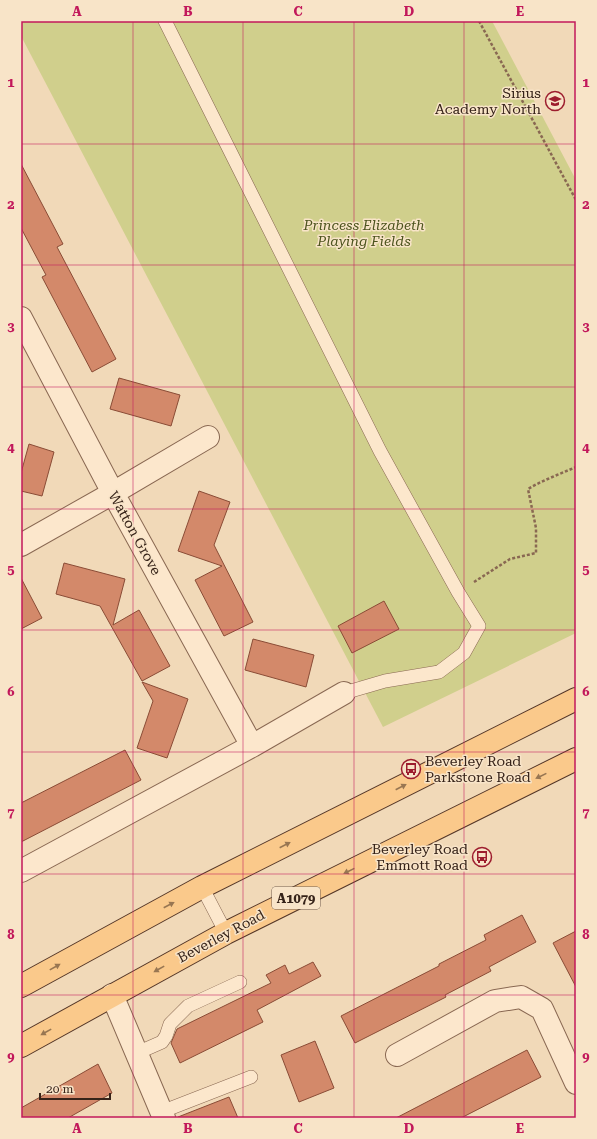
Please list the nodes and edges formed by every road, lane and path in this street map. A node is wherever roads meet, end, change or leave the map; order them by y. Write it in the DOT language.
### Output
graph roads {
  1 [pos="165,21"];
  2 [pos="480,21"];
  3 [pos="576,200"];
  4 [pos="21,318"];
  5 [pos="208,437"];
  6 [pos="576,467"];
  7 [pos="113,493"];
  8 [pos="21,545"];
  9 [pos="458,592"];
  10 [pos="344,693"];
  11 [pos="576,699"];
  12 [pos="252,746"];
  13 [pos="576,759"];
  14 [pos="21,870"];
  15 [pos="202,887"];
  16 [pos="226,933"];
  17 [pos="240,982"];
  18 [pos="21,986"];
  19 [pos="112,995"];
  20 [pos="21,1046"];
  21 [pos="137,1053"];
  22 [pos="397,1055"];
  23 [pos="252,1077"];
  24 [pos="576,1083"];
  25 [pos="162,1115"];
  1 -- 9 [label="lane"];
  2 -- 3 [label="path"];
  4 -- 7 [label="street, Watton Grove"];
  5 -- 7 [label="street"];
  6 -- 9 [label="path"];
  7 -- 8 [label="street"];
  7 -- 12 [label="street, Watton Grove"];
  9 -- 10 [label="lane"];
  10 -- 12 [label="street"];
  15 -- 11 [label="main road, one-way"];
  12 -- 14 [label="street"];
  13 -- 16 [label="main road, Beverley Road / A1079, one-way"];
  15 -- 16 [label="lane"];
  18 -- 15 [label="main road, one-way"];
  16 -- 19 [label="main road, Beverley Road / A1079, one-way"];
  17 -- 21 [label="lane"];
  19 -- 20 [label="main road, Beverley Road / A1079, one-way"];
  19 -- 21 [label="street"];
  21 -- 25 [label="street"];
  22 -- 24 [label="street"];
  23 -- 25 [label="lane"];
}
